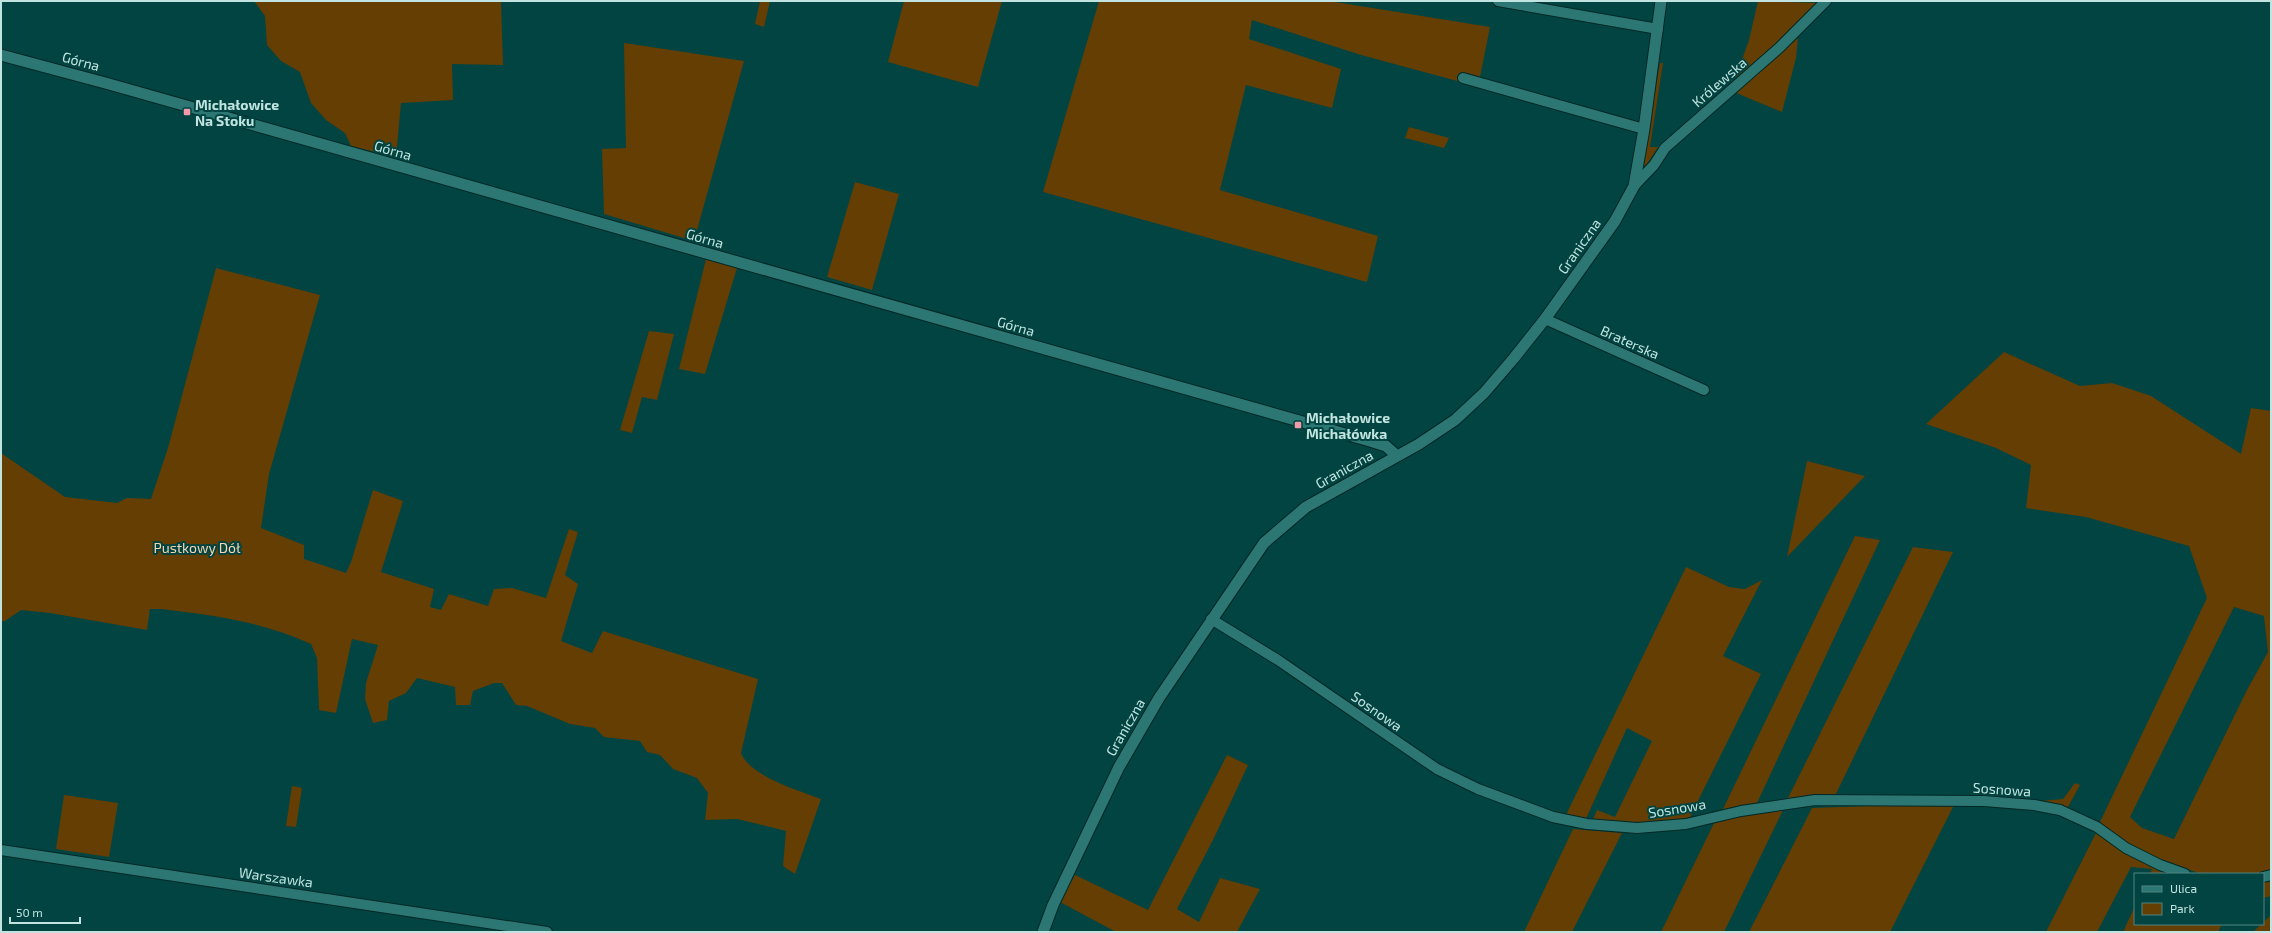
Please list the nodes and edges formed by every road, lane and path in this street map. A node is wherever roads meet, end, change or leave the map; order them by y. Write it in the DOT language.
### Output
graph roads {
  1 [pos="1498,1"];
  2 [pos="1661,1"];
  3 [pos="1826,1"];
  4 [pos="1658,28"];
  5 [pos="1,55"];
  6 [pos="1463,78"];
  7 [pos="1644,129"];
  8 [pos="1634,186"];
  9 [pos="1545,319"];
  10 [pos="1704,390"];
  11 [pos="1397,456"];
  12 [pos="1211,619"];
  13 [pos="1,850"];
  14 [pos="2182,873"];
  15 [pos="547,932"];
  16 [pos="1043,932"];
  1 -- 4 [label="street"];
  2 -- 4 [label="street, Graniczna"];
  3 -- 8 [label="street, Królewska"];
  4 -- 7 [label="street, Graniczna"];
  5 -- 11 [label="street, Górna"];
  6 -- 7 [label="street"];
  7 -- 8 [label="street, Graniczna"];
  8 -- 9 [label="street, Graniczna"];
  9 -- 10 [label="street, Braterska"];
  9 -- 11 [label="street, Graniczna"];
  11 -- 12 [label="street, Graniczna"];
  12 -- 14 [label="street, Sosnowa"];
  12 -- 16 [label="street, Graniczna"];
  13 -- 15 [label="street, Warszawka"];
}
